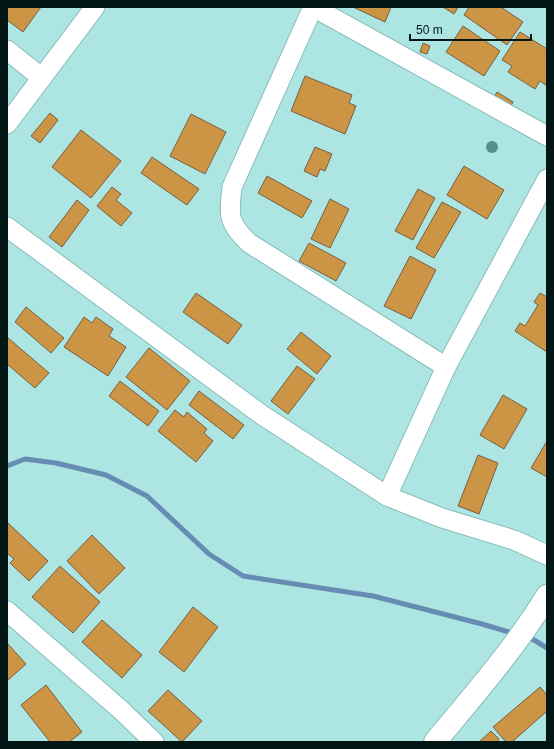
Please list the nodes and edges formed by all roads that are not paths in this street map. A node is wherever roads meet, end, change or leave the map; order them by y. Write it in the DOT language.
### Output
graph roads {
  1 [pos="95,7"];
  2 [pos="313,7"];
  3 [pos="7,50"];
  4 [pos="42,78"];
  5 [pos="7,124"];
  6 [pos="547,136"];
  7 [pos="547,179"];
  8 [pos="7,227"];
  9 [pos="446,367"];
  10 [pos="387,496"];
  11 [pos="547,554"];
  12 [pos="547,596"];
  13 [pos="7,611"];
  14 [pos="440,740"];
  15 [pos="154,742"];
  1 -- 4 [label="street"];
  2 -- 6 [label="street"];
  2 -- 9 [label="street"];
  3 -- 4 [label="street"];
  4 -- 5 [label="street"];
  7 -- 9 [label="street"];
  8 -- 10 [label="street"];
  9 -- 10 [label="street"];
  10 -- 11 [label="street"];
  12 -- 14 [label="street"];
  13 -- 15 [label="street"];
}
